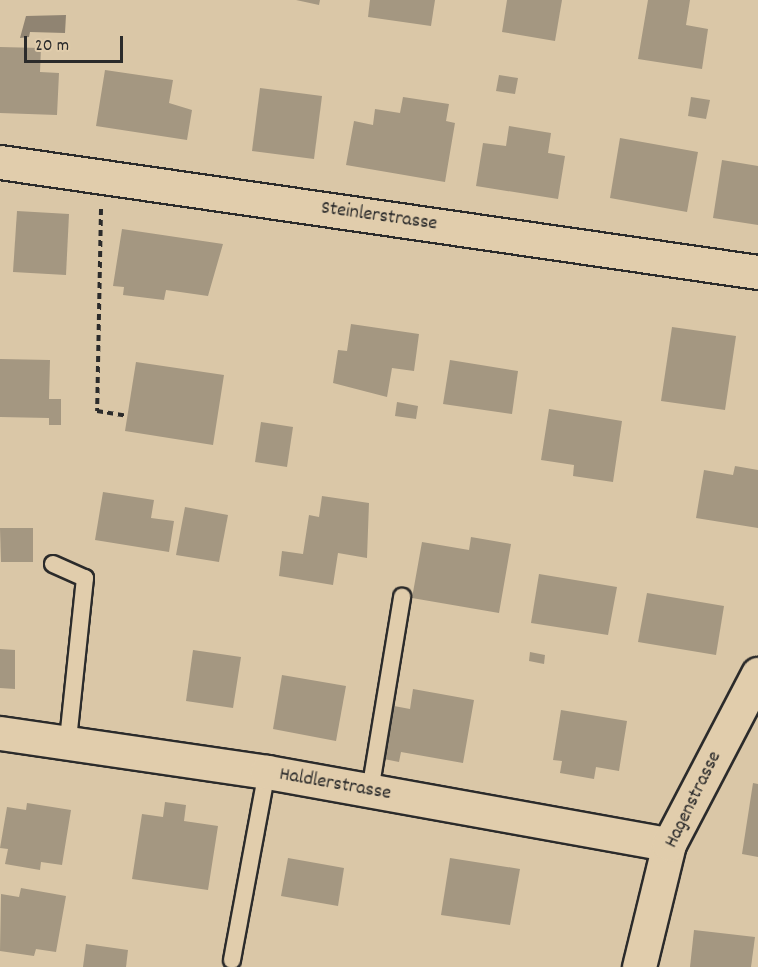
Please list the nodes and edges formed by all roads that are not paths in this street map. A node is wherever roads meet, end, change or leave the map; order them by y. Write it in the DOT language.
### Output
graph roads {
  1 [pos="0,162"];
  2 [pos="758,272"];
  3 [pos="53,564"];
  4 [pos="402,597"];
  5 [pos="758,675"];
  6 [pos="0,733"];
  7 [pos="68,739"];
  8 [pos="267,772"];
  9 [pos="370,791"];
  10 [pos="669,844"];
  11 [pos="232,960"];
  12 [pos="639,967"];
  1 -- 2 [label="street, Steinlerstrasse"];
  3 -- 7 [label="lane"];
  4 -- 9 [label="lane"];
  5 -- 10 [label="street, Hagenstrasse"];
  6 -- 7 [label="street, Haldlerstrasse"];
  7 -- 8 [label="street, Haldlerstrasse"];
  8 -- 9 [label="street, Haldlerstrasse"];
  8 -- 11 [label="lane"];
  9 -- 10 [label="street, Haldlerstrasse"];
  10 -- 12 [label="street, Hagenstrasse"];
}
